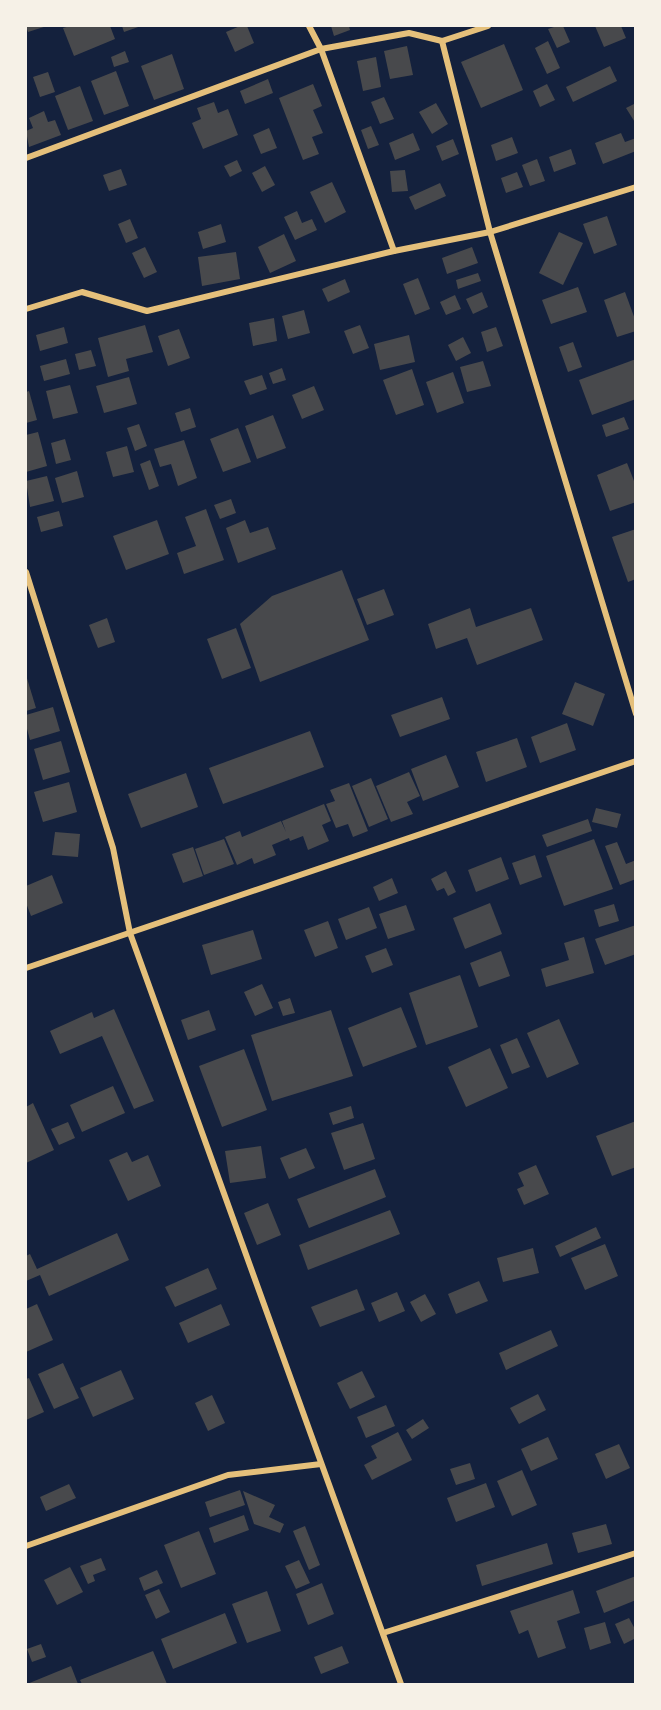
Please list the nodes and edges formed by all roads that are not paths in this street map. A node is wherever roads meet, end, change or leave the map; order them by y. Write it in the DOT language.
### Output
graph roads {
  1 [pos="309,26"];
  2 [pos="488,26"];
  3 [pos="442,41"];
  4 [pos="321,49"];
  5 [pos="26,158"];
  6 [pos="636,187"];
  7 [pos="490,232"];
  8 [pos="394,251"];
  9 [pos="26,309"];
  10 [pos="26,572"];
  11 [pos="636,714"];
  12 [pos="636,761"];
  13 [pos="130,933"];
  14 [pos="26,968"];
  15 [pos="321,1464"];
  16 [pos="26,1546"];
  17 [pos="636,1552"];
  18 [pos="383,1633"];
  19 [pos="401,1684"];
  1 -- 4 [label="street"];
  2 -- 3 [label="street"];
  3 -- 4 [label="street"];
  3 -- 7 [label="street"];
  4 -- 5 [label="street"];
  4 -- 8 [label="street"];
  6 -- 7 [label="street"];
  7 -- 8 [label="street"];
  7 -- 11 [label="street"];
  8 -- 9 [label="street"];
  10 -- 13 [label="street"];
  12 -- 13 [label="street"];
  13 -- 14 [label="street"];
  13 -- 15 [label="street"];
  15 -- 16 [label="street"];
  15 -- 18 [label="street"];
  17 -- 18 [label="street"];
  18 -- 19 [label="street"];
}
